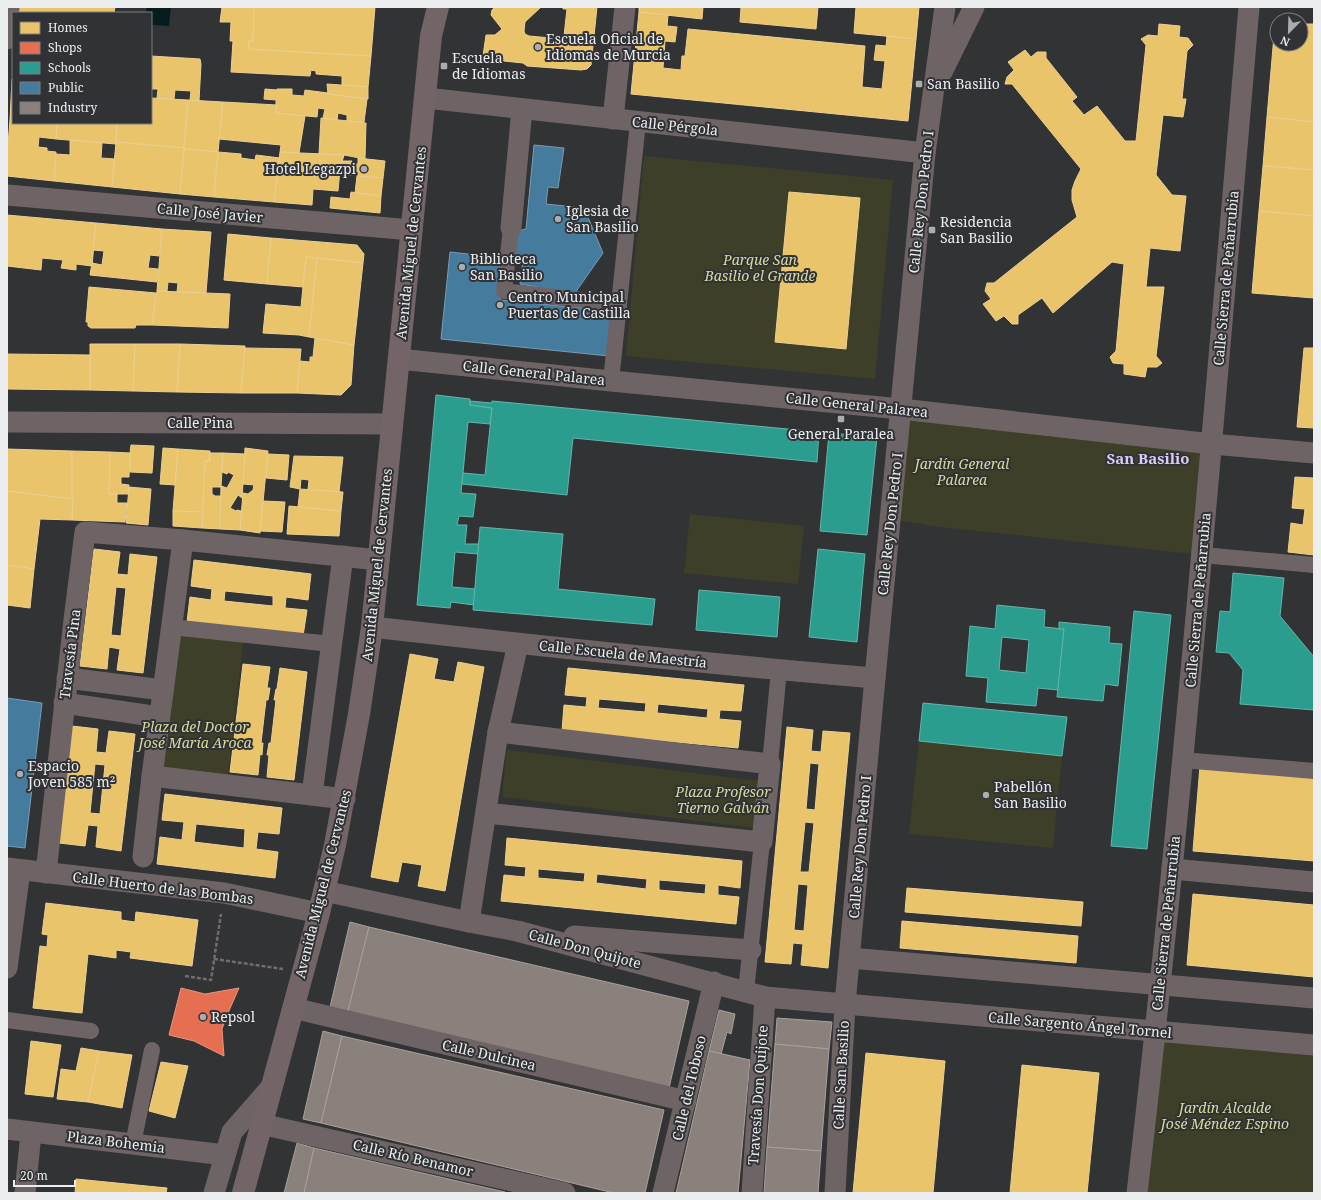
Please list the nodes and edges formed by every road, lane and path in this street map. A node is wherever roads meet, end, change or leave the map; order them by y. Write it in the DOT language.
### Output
graph roads {
  1 [pos="9,7"];
  2 [pos="428,7"];
  3 [pos="438,7"];
  4 [pos="625,7"];
  5 [pos="945,7"];
  6 [pos="974,7"];
  7 [pos="1249,7"];
  8 [pos="431,36"];
  9 [pos="7,40"];
  10 [pos="933,91"];
  11 [pos="426,98"];
  12 [pos="522,109"];
  13 [pos="613,119"];
  14 [pos="638,122"];
  15 [pos="925,153"];
  16 [pos="7,195"];
  17 [pos="511,228"];
  18 [pos="412,230"];
  19 [pos="618,304"];
  20 [pos="399,359"];
  21 [pos="611,381"];
  22 [pos="901,409"];
  23 [pos="7,422"];
  24 [pos="392,424"];
  25 [pos="1212,444"];
  26 [pos="1314,453"];
  27 [pos="183,540"];
  28 [pos="1202,555"];
  29 [pos="343,556"];
  30 [pos="379,560"];
  31 [pos="1314,565"];
  32 [pos="171,626"];
  33 [pos="372,627"];
  34 [pos="331,644"];
  35 [pos="518,644"];
  36 [pos="779,670"];
  37 [pos="67,678"];
  38 [pos="875,678"];
  39 [pos="163,690"];
  40 [pos="64,703"];
  41 [pos="159,717"];
  42 [pos="498,732"];
  43 [pos="1182,760"];
  44 [pos="770,764"];
  45 [pos="1314,771"];
  46 [pos="152,776"];
  47 [pos="312,795"];
  48 [pos="345,799"];
  49 [pos="486,813"];
  50 [pos="762,842"];
  51 [pos="144,857"];
  52 [pos="14,869"];
  53 [pos="1172,869"];
  54 [pos="46,873"];
  55 [pos="1314,882"];
  56 [pos="324,891"];
  57 [pos="224,894"];
  58 [pos="319,913"];
  59 [pos="469,922"];
  60 [pos="517,931"];
  61 [pos="751,950"];
  62 [pos="850,958"];
  63 [pos="214,959"];
  64 [pos="7,968"];
  65 [pos="302,972"];
  66 [pos="185,976"];
  67 [pos="714,982"];
  68 [pos="1160,985"];
  69 [pos="756,994"];
  70 [pos="1314,998"];
  71 [pos="845,1004"];
  72 [pos="293,1008"];
  73 [pos="7,1020"];
  74 [pos="91,1031"];
  75 [pos="1156,1031"];
  76 [pos="1314,1045"];
  77 [pos="152,1050"];
  78 [pos="272,1086"];
  79 [pos="686,1101"];
  80 [pos="261,1124"];
  81 [pos="7,1129"];
  82 [pos="31,1133"];
  83 [pos="133,1144"];
  84 [pos="225,1155"];
  85 [pos="25,1193"];
  86 [pos="214,1193"];
  87 [pos="243,1193"];
  88 [pos="565,1193"];
  89 [pos="663,1193"];
  90 [pos="752,1193"];
  91 [pos="835,1193"];
  92 [pos="1137,1193"];
  1 -- 9 [label="street"];
  2 -- 8 [label="main road, Avenida Miguel de Cervantes"];
  3 -- 8 [label="main road, Avenida Miguel de Cervantes"];
  4 -- 13 [label="street"];
  5 -- 10 [label="street, Calle Rey Don Pedro I"];
  6 -- 10 [label="street, Calle Rey Don Pedro I"];
  7 -- 25 [label="street, Calle Sierra de Peñarrubia"];
  8 -- 11 [label="main road, Avenida Miguel de Cervantes"];
  10 -- 15 [label="street, Calle Rey Don Pedro I"];
  11 -- 12 [label="street, Calle Pérgola"];
  11 -- 18 [label="main road, Avenida Miguel de Cervantes"];
  12 -- 13 [label="street, Calle Pérgola"];
  12 -- 17 [label="street"];
  13 -- 14 [label="street, Calle Pérgola"];
  14 -- 15 [label="street, Calle Pérgola"];
  14 -- 19 [label="street"];
  15 -- 22 [label="street, Calle Rey Don Pedro I"];
  16 -- 18 [label="street, Calle José Javier"];
  17 -- 19 [label="street"];
  18 -- 20 [label="main road, Avenida Miguel de Cervantes"];
  19 -- 21 [label="street"];
  20 -- 21 [label="street, Calle General Palarea"];
  20 -- 24 [label="main road, Avenida Miguel de Cervantes"];
  21 -- 22 [label="street, Calle General Palarea"];
  22 -- 25 [label="street, Calle General Palarea"];
  22 -- 38 [label="street, Calle Rey Don Pedro I"];
  23 -- 24 [label="street, Calle Pina"];
  24 -- 30 [label="main road, Avenida Miguel de Cervantes"];
  25 -- 26 [label="street, Calle General Palarea"];
  25 -- 28 [label="street, Calle Sierra de Peñarrubia"];
  27 -- 29 [label="street"];
  27 -- 32 [label="street"];
  27 -- 37 [label="street, Travesía Pina"];
  28 -- 31 [label="street"];
  28 -- 43 [label="street, Calle Sierra de Peñarrubia"];
  29 -- 30 [label="street"];
  29 -- 34 [label="street"];
  30 -- 33 [label="main road, Avenida Miguel de Cervantes"];
  32 -- 34 [label="street"];
  32 -- 39 [label="street"];
  33 -- 35 [label="street, Calle Escuela de Maestría"];
  33 -- 48 [label="main road, Avenida Miguel de Cervantes"];
  34 -- 47 [label="street"];
  35 -- 36 [label="street, Calle Escuela de Maestría"];
  35 -- 42 [label="street"];
  36 -- 38 [label="street, Calle Escuela de Maestría"];
  36 -- 44 [label="street"];
  37 -- 39 [label="street"];
  37 -- 40 [label="street, Travesía Pina"];
  38 -- 62 [label="street, Calle Rey Don Pedro I"];
  39 -- 41 [label="street"];
  40 -- 41 [label="street"];
  40 -- 54 [label="street, Travesía Pina"];
  41 -- 46 [label="street"];
  42 -- 44 [label="street"];
  42 -- 49 [label="street"];
  43 -- 45 [label="street"];
  43 -- 53 [label="street, Calle Sierra de Peñarrubia"];
  44 -- 50 [label="street"];
  46 -- 47 [label="street"];
  46 -- 51 [label="street"];
  47 -- 48 [label="street"];
  48 -- 56 [label="main road, Avenida Miguel de Cervantes"];
  49 -- 50 [label="street"];
  49 -- 59 [label="street"];
  50 -- 61 [label="street"];
  52 -- 54 [label="street, Calle Huerto de las Bombas"];
  52 -- 64 [label="street"];
  53 -- 55 [label="street"];
  53 -- 68 [label="street, Calle Sierra de Peñarrubia"];
  54 -- 57 [label="street, Calle Huerto de las Bombas"];
  56 -- 58 [label="main road, Avenida Miguel de Cervantes"];
  56 -- 59 [label="street, Calle Don Quijote"];
  57 -- 58 [label="street, Calle Huerto de las Bombas"];
  57 -- 63 [label="path"];
  58 -- 65 [label="main road, Avenida Miguel de Cervantes"];
  59 -- 60 [label="street, Calle Don Quijote"];
  60 -- 61 [label="street"];
  60 -- 67 [label="street, Calle Don Quijote"];
  61 -- 69 [label="street"];
  62 -- 68 [label="street"];
  62 -- 71 [label="street, Calle San Basilio"];
  63 -- 65 [label="path"];
  63 -- 66 [label="path"];
  65 -- 72 [label="main road, Avenida Miguel de Cervantes"];
  67 -- 69 [label="street, Calle Don Quijote"];
  67 -- 79 [label="street, Calle del Toboso"];
  68 -- 70 [label="street"];
  68 -- 75 [label="street, Calle Sierra de Peñarrubia"];
  69 -- 71 [label="street, Calle Don Quijote"];
  69 -- 90 [label="street, Travesía Don Quijote"];
  71 -- 75 [label="street, Calle Sargento Ángel Tornel"];
  71 -- 91 [label="street, Calle San Basilio"];
  72 -- 78 [label="main road, Avenida Miguel de Cervantes"];
  72 -- 79 [label="street, Calle Dulcinea"];
  73 -- 74 [label="street"];
  75 -- 76 [label="street, Calle Sargento Ángel Tornel"];
  75 -- 92 [label="street, Calle Sierra de Peñarrubia"];
  77 -- 83 [label="street"];
  78 -- 80 [label="main road, Avenida Miguel de Cervantes"];
  78 -- 84 [label="street, Avenida Miguel de Cervantes"];
  79 -- 89 [label="street, Calle del Toboso"];
  80 -- 87 [label="main road, Avenida Miguel de Cervantes"];
  80 -- 88 [label="street, Calle Río Benamor"];
  81 -- 82 [label="street, Plaza Bohemia"];
  82 -- 83 [label="street, Plaza Bohemia"];
  82 -- 85 [label="street"];
  83 -- 84 [label="street, Plaza Bohemia"];
  84 -- 86 [label="street, Avenida Miguel de Cervantes"];
}
